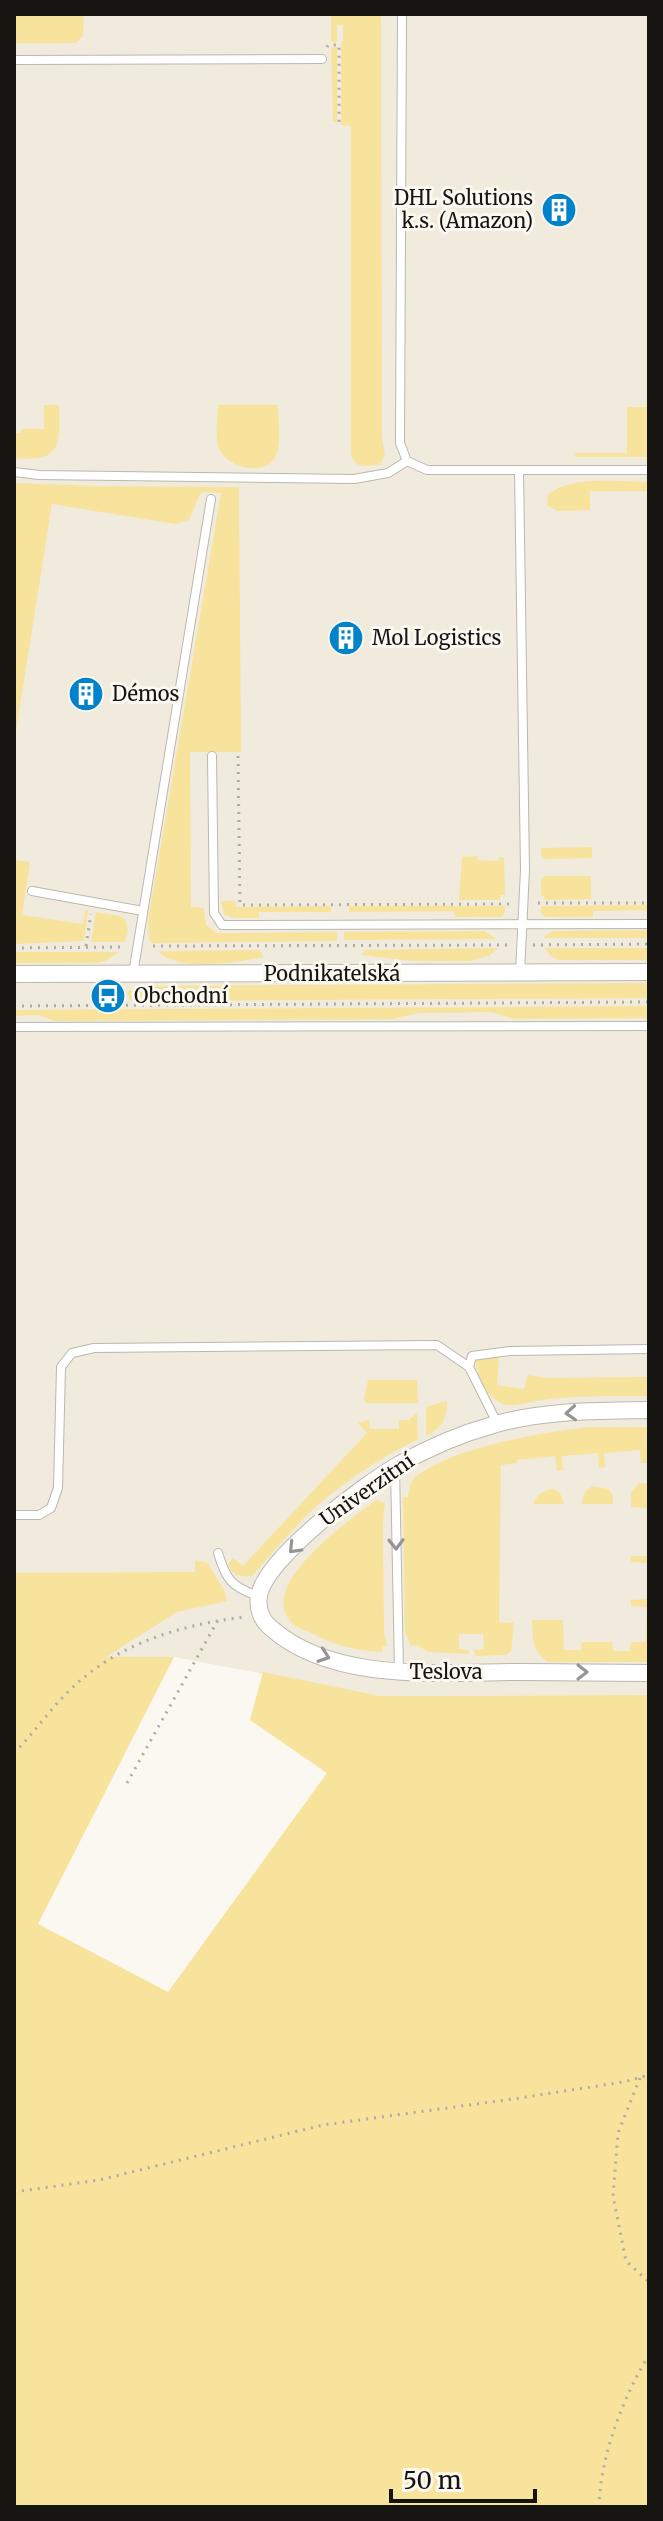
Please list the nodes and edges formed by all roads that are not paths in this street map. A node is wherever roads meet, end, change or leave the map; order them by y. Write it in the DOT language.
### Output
graph roads {
  1 [pos="402,14"];
  2 [pos="322,59"];
  3 [pos="14,60"];
  4 [pos="407,461"];
  5 [pos="519,470"];
  6 [pos="649,470"];
  7 [pos="14,472"];
  8 [pos="211,499"];
  9 [pos="212,756"];
  10 [pos="32,891"];
  11 [pos="143,911"];
  12 [pos="649,924"];
  13 [pos="524,925"];
  14 [pos="649,972"];
  15 [pos="520,973"];
  16 [pos="14,974"];
  17 [pos="133,974"];
  18 [pos="649,1026"];
  19 [pos="14,1027"];
  20 [pos="649,1349"];
  21 [pos="469,1367"];
  22 [pos="649,1410"];
  23 [pos="497,1423"];
  24 [pos="395,1466"];
  25 [pos="14,1515"];
  26 [pos="218,1553"];
  27 [pos="259,1597"];
  28 [pos="399,1672"];
  29 [pos="649,1673"];
  1 -- 4 [label="lane"];
  2 -- 3 [label="lane"];
  4 -- 5 [label="lane"];
  4 -- 7 [label="lane"];
  5 -- 6 [label="lane"];
  5 -- 13 [label="lane"];
  8 -- 11 [label="lane"];
  9 -- 13 [label="lane"];
  10 -- 11 [label="lane"];
  11 -- 17 [label="lane"];
  12 -- 13 [label="lane"];
  13 -- 15 [label="lane"];
  14 -- 15 [label="street, Podnikatelská"];
  15 -- 17 [label="street, Podnikatelská"];
  16 -- 17 [label="street, Podnikatelská"];
  18 -- 19 [label="lane"];
  20 -- 21 [label="lane"];
  21 -- 23 [label="lane"];
  21 -- 25 [label="lane"];
  22 -- 23 [label="street, Univerzitní, one-way"];
  23 -- 24 [label="street, Univerzitní"];
  24 -- 27 [label="street, Univerzitní, one-way"];
  24 -- 28 [label="lane, one-way"];
  26 -- 27 [label="lane"];
  27 -- 28 [label="street, Teslova, one-way"];
  28 -- 29 [label="street, Teslova, one-way"];
}
